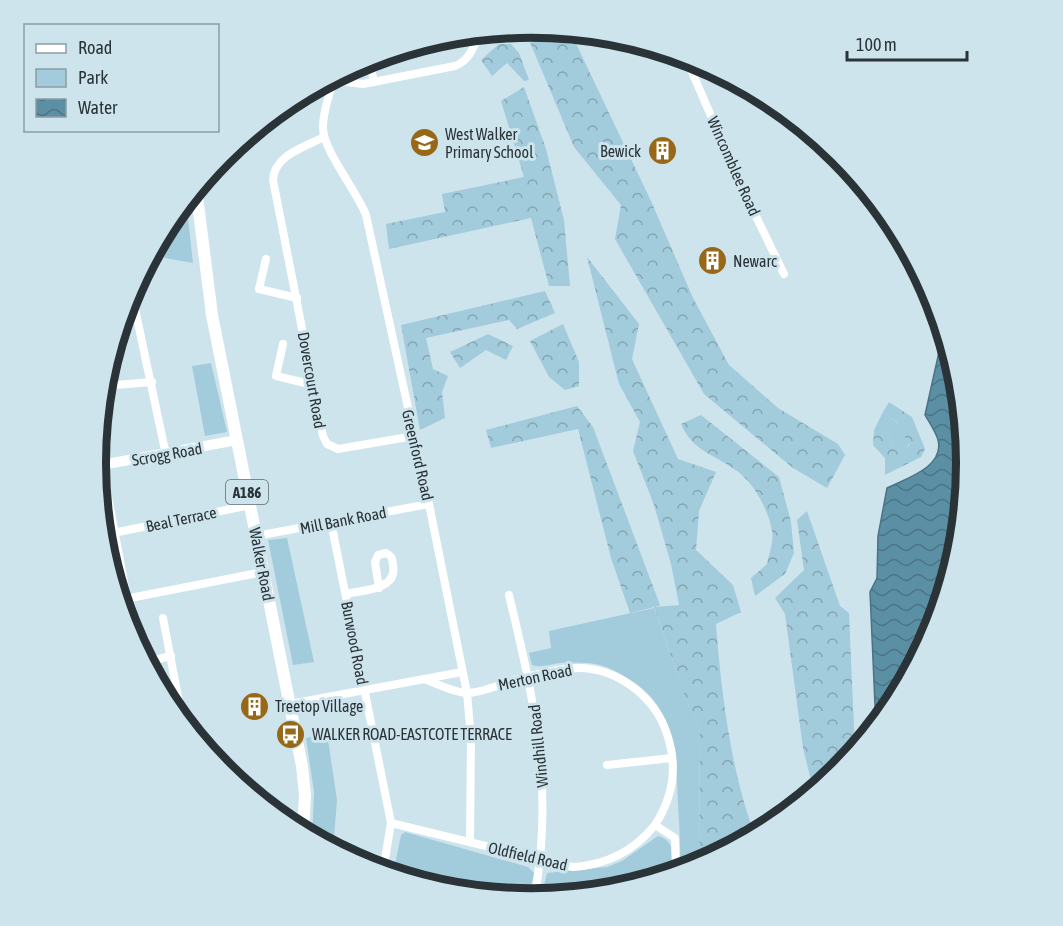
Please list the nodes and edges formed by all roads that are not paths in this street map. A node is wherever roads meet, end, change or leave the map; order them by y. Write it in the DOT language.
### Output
graph roads {
  1 [pos="476,41"];
  2 [pos="371,69"];
  3 [pos="691,69"];
  4 [pos="341,82"];
  5 [pos="374,82"];
  6 [pos="329,89"];
  7 [pos="324,137"];
  8 [pos="197,200"];
  9 [pos="266,259"];
  10 [pos="784,274"];
  11 [pos="297,298"];
  12 [pos="134,311"];
  13 [pos="283,344"];
  14 [pos="152,382"];
  15 [pos="113,385"];
  16 [pos="314,385"];
  17 [pos="414,436"];
  18 [pos="237,440"];
  19 [pos="166,455"];
  20 [pos="106,465"];
  21 [pos="429,504"];
  22 [pos="250,505"];
  23 [pos="110,518"];
  24 [pos="331,522"];
  25 [pos="113,533"];
  26 [pos="256,536"];
  27 [pos="117,560"];
  28 [pos="263,572"];
  29 [pos="379,588"];
  30 [pos="346,594"];
  31 [pos="509,595"];
  32 [pos="128,598"];
  33 [pos="163,618"];
  34 [pos="171,656"];
  35 [pos="155,660"];
  36 [pos="462,672"];
  37 [pos="528,676"];
  38 [pos="424,679"];
  39 [pos="363,690"];
  40 [pos="467,693"];
  41 [pos="179,700"];
  42 [pos="290,704"];
  43 [pos="672,758"];
  44 [pos="607,765"];
  45 [pos="303,822"];
  46 [pos="391,823"];
  47 [pos="655,825"];
  48 [pos="470,842"];
  49 [pos="541,861"];
  50 [pos="384,862"];
  51 [pos="676,863"];
  52 [pos="536,888"];
  1 -- 5 [label="street"];
  2 -- 5 [label="street"];
  3 -- 10 [label="street, Wincomblee Road"];
  4 -- 5 [label="street"];
  6 -- 7 [label="street"];
  7 -- 11 [label="street, Dovercourt Road"];
  7 -- 17 [label="street, Greenford Road"];
  8 -- 18 [label="main road, Walker Road / A186"];
  9 -- 11 [label="street"];
  11 -- 16 [label="street, Dovercourt Road"];
  12 -- 14 [label="street"];
  13 -- 16 [label="street"];
  14 -- 15 [label="street"];
  14 -- 19 [label="street"];
  16 -- 17 [label="street, Dovercourt Road"];
  17 -- 21 [label="street, Greenford Road"];
  18 -- 19 [label="street, Scrogg Road"];
  18 -- 22 [label="main road, Walker Road / A186"];
  19 -- 20 [label="street, Scrogg Road"];
  21 -- 24 [label="street, Mill Bank Road"];
  21 -- 36 [label="street, Greenford Road"];
  22 -- 25 [label="street, Beal Terrace"];
  22 -- 26 [label="main road, Walker Road / A186"];
  23 -- 25 [label="street"];
  24 -- 26 [label="street, Mill Bank Road"];
  24 -- 30 [label="street, Burwood Road"];
  25 -- 27 [label="street"];
  26 -- 28 [label="main road, Walker Road / A186"];
  28 -- 32 [label="street"];
  28 -- 42 [label="main road, Walker Road / A186"];
  29 -- 30 [label="street"];
  30 -- 39 [label="street, Burwood Road"];
  31 -- 37 [label="street, Windhill Road"];
  33 -- 34 [label="street"];
  34 -- 35 [label="street"];
  34 -- 41 [label="street"];
  36 -- 38 [label="street"];
  36 -- 40 [label="street, Greenford Road"];
  37 -- 40 [label="street, Merton Road"];
  37 -- 43 [label="street, Merton Road"];
  37 -- 49 [label="street, Windhill Road"];
  38 -- 39 [label="street"];
  38 -- 40 [label="street"];
  39 -- 42 [label="street"];
  39 -- 46 [label="street, Burwood Road"];
  40 -- 48 [label="street, Greenford Road"];
  42 -- 45 [label="main road, Walker Road / A186"];
  43 -- 44 [label="street"];
  43 -- 47 [label="street, Merton Road"];
  46 -- 48 [label="street, Oldfield Road"];
  46 -- 50 [label="street, Burwood Road"];
  47 -- 49 [label="street, Oldfield Road"];
  47 -- 51 [label="street"];
  48 -- 49 [label="street, Oldfield Road"];
  49 -- 52 [label="street, Windhill Road"];
}
